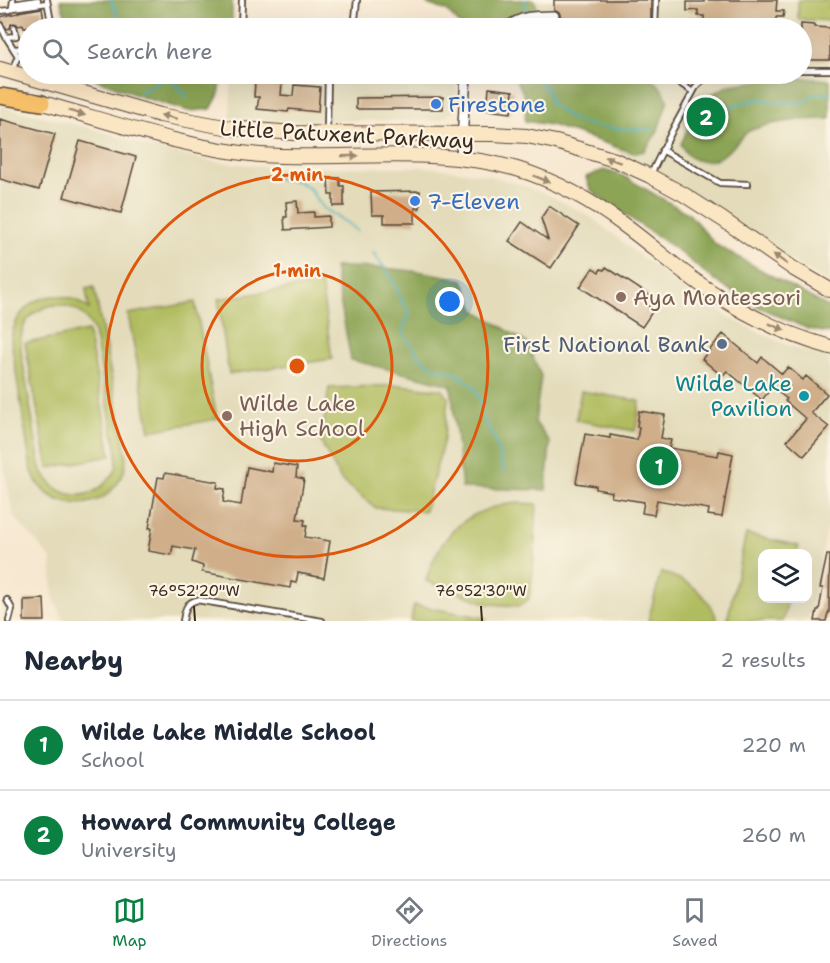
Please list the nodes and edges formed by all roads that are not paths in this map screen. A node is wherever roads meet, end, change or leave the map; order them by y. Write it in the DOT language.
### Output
graph roads {
  1 [pos="38,0"];
  2 [pos="242,0"];
  3 [pos="357,0"];
  4 [pos="656,0"];
  5 [pos="47,2"];
  6 [pos="12,7"];
  7 [pos="0,11"];
  8 [pos="552,16"];
  9 [pos="50,18"];
  10 [pos="241,18"];
  11 [pos="355,18"];
  12 [pos="528,18"];
  13 [pos="655,18"];
  14 [pos="0,25"];
  15 [pos="14,27"];
  16 [pos="16,36"];
  17 [pos="6,38"];
  18 [pos="14,49"];
  19 [pos="18,49"];
  20 [pos="18,56"];
  21 [pos="5,70"];
  22 [pos="812,70"];
  23 [pos="830,70"];
  24 [pos="54,84"];
  25 [pos="75,84"];
  26 [pos="328,84"];
  27 [pos="465,84"];
  28 [pos="681,84"];
  29 [pos="699,84"];
  30 [pos="75,90"];
  31 [pos="693,92"];
  32 [pos="0,94"];
  33 [pos="42,103"];
  34 [pos="327,133"];
  35 [pos="463,133"];
  36 [pos="662,150"];
  37 [pos="461,158"];
  38 [pos="650,176"];
  39 [pos="748,184"];
  40 [pos="830,290"];
  41 [pos="830,347"];
  42 [pos="7,600"];
  43 [pos="9,621"];
  44 [pos="183,621"];
  45 [pos="322,621"];
  1 -- 6 [label="lane"];
  2 -- 10 [label="lane"];
  3 -- 11 [label="lane"];
  4 -- 13 [label="lane"];
  5 -- 6 [label="lane"];
  5 -- 9 [label="lane"];
  6 -- 7 [label="lane"];
  8 -- 12 [label="street"];
  14 -- 17 [label="lane"];
  15 -- 16 [label="lane"];
  16 -- 17 [label="lane"];
  17 -- 18 [label="lane"];
  18 -- 19 [label="lane"];
  18 -- 20 [label="lane"];
  20 -- 21 [label="lane"];
  22 -- 23 [label="lane"];
  24 -- 30 [label="main road, Little Patuxent Parkway"];
  25 -- 30 [label="lane"];
  26 -- 34 [label="lane"];
  27 -- 35 [label="street"];
  28 -- 31 [label="lane"];
  29 -- 31 [label="lane"];
  34 -- 30 [label="main road, Little Patuxent Parkway, one-way"];
  31 -- 36 [label="lane"];
  32 -- 33 [label="main road"];
  33 -- 37 [label="main road, Little Patuxent Parkway, one-way"];
  34 -- 35 [label="main road, Little Patuxent Parkway"];
  35 -- 37 [label="street"];
  38 -- 35 [label="main road, Little Patuxent Parkway, one-way"];
  36 -- 38 [label="lane"];
  36 -- 39 [label="lane"];
  37 -- 41 [label="main road, Little Patuxent Parkway, one-way"];
  40 -- 38 [label="main road, Little Patuxent Parkway, one-way"];
  42 -- 43 [label="lane"];
  44 -- 45 [label="lane"];
}
